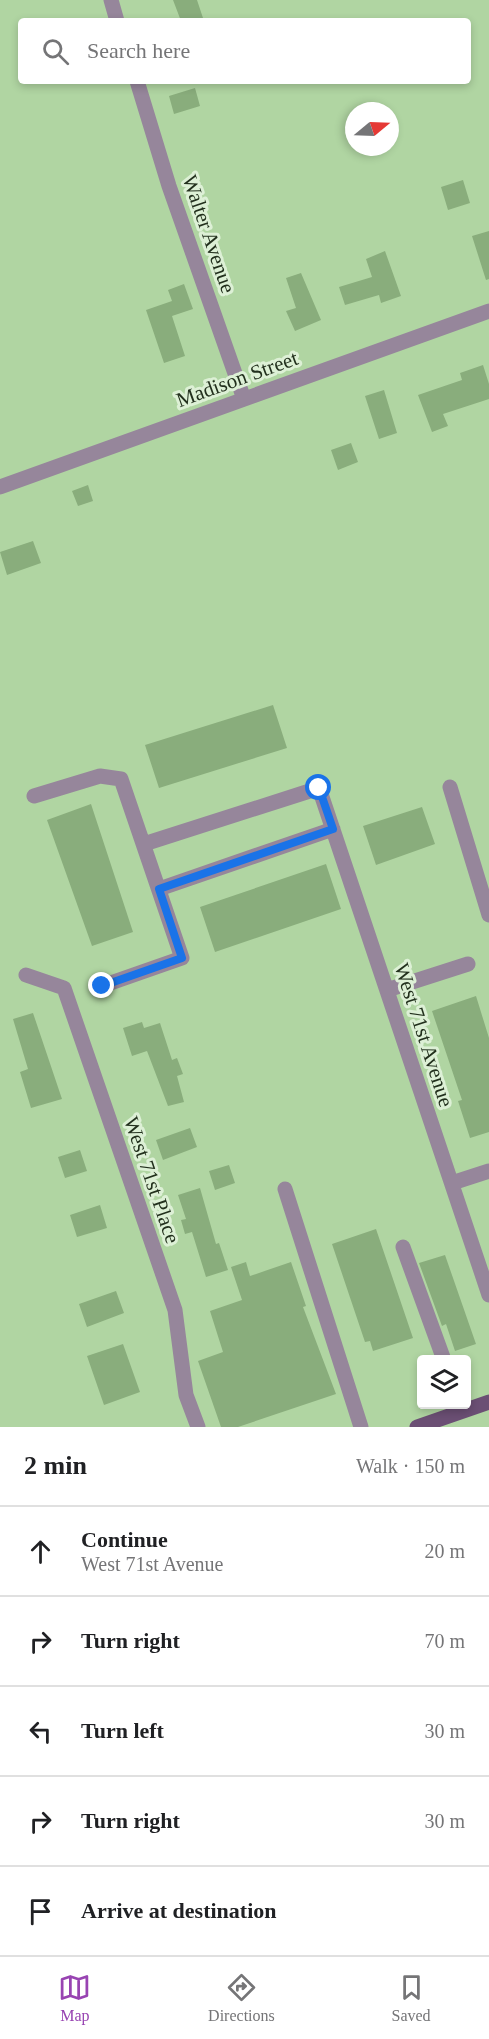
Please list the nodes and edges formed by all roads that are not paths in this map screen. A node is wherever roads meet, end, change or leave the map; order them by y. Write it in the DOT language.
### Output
graph roads {
  1 [pos="111,0"];
  2 [pos="116,18"];
  3 [pos="138,84"];
  4 [pos="489,310"];
  5 [pos="244,399"];
  6 [pos="0,487"];
  7 [pos="450,787"];
  8 [pos="34,796"];
  9 [pos="333,829"];
  10 [pos="144,844"];
  11 [pos="159,889"];
  12 [pos="489,915"];
  13 [pos="468,964"];
  14 [pos="26,975"];
  15 [pos="102,986"];
  16 [pos="387,990"];
  17 [pos="489,1171"];
  18 [pos="452,1183"];
  19 [pos="285,1189"];
  20 [pos="403,1246"];
  21 [pos="489,1295"];
  22 [pos="443,1355"];
  23 [pos="489,1402"];
  24 [pos="471,1406"];
  25 [pos="461,1409"];
  26 [pos="198,1427"];
  27 [pos="360,1427"];
  28 [pos="417,1427"];
  1 -- 2 [label="street"];
  3 -- 5 [label="street, Walter Avenue"];
  4 -- 5 [label="street, Madison Street"];
  5 -- 6 [label="street, Madison Street"];
  7 -- 12 [label="street"];
  8 -- 10 [label="street"];
  9 -- 10 [label="street, West 71st Avenue"];
  9 -- 11 [label="street"];
  9 -- 16 [label="street, West 71st Avenue"];
  10 -- 11 [label="street"];
  11 -- 15 [label="street"];
  13 -- 16 [label="street"];
  14 -- 26 [label="street, West 71st Place"];
  16 -- 18 [label="street, West 71st Avenue"];
  17 -- 18 [label="street"];
  18 -- 21 [label="street, West 71st Avenue"];
  19 -- 27 [label="street"];
  20 -- 22 [label="street"];
  23 -- 24 [label="main road"];
  25 -- 28 [label="main road"];
}
